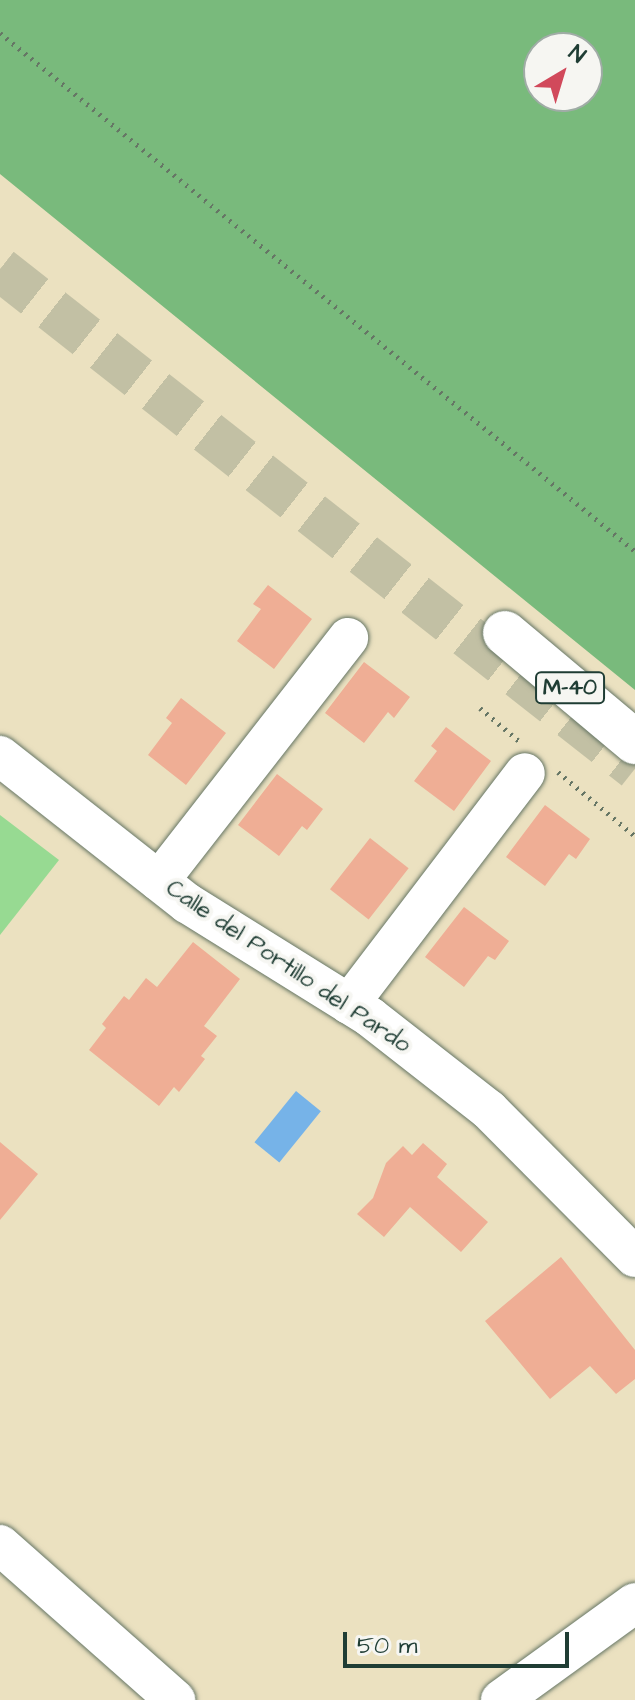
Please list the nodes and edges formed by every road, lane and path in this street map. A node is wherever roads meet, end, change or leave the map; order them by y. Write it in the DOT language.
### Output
graph roads {
  1 [pos="0,33"];
  2 [pos="635,551"];
  3 [pos="505,633"];
  4 [pos="348,638"];
  5 [pos="635,742"];
  6 [pos="0,756"];
  7 [pos="525,773"];
  8 [pos="159,881"];
  9 [pos="349,1004"];
  10 [pos="635,1257"];
  11 [pos="0,1545"];
  12 [pos="635,1603"];
  13 [pos="175,1700"];
  14 [pos="501,1700"];
  1 -- 2 [label="path"];
  3 -- 5 [label="highway, M-40"];
  4 -- 8 [label="street"];
  6 -- 8 [label="street, Calle del Portillo del Pardo"];
  7 -- 9 [label="street"];
  8 -- 9 [label="street, Calle del Portillo del Pardo"];
  9 -- 10 [label="street, Calle del Portillo del Pardo"];
  11 -- 13 [label="street"];
  12 -- 14 [label="street"];
}
